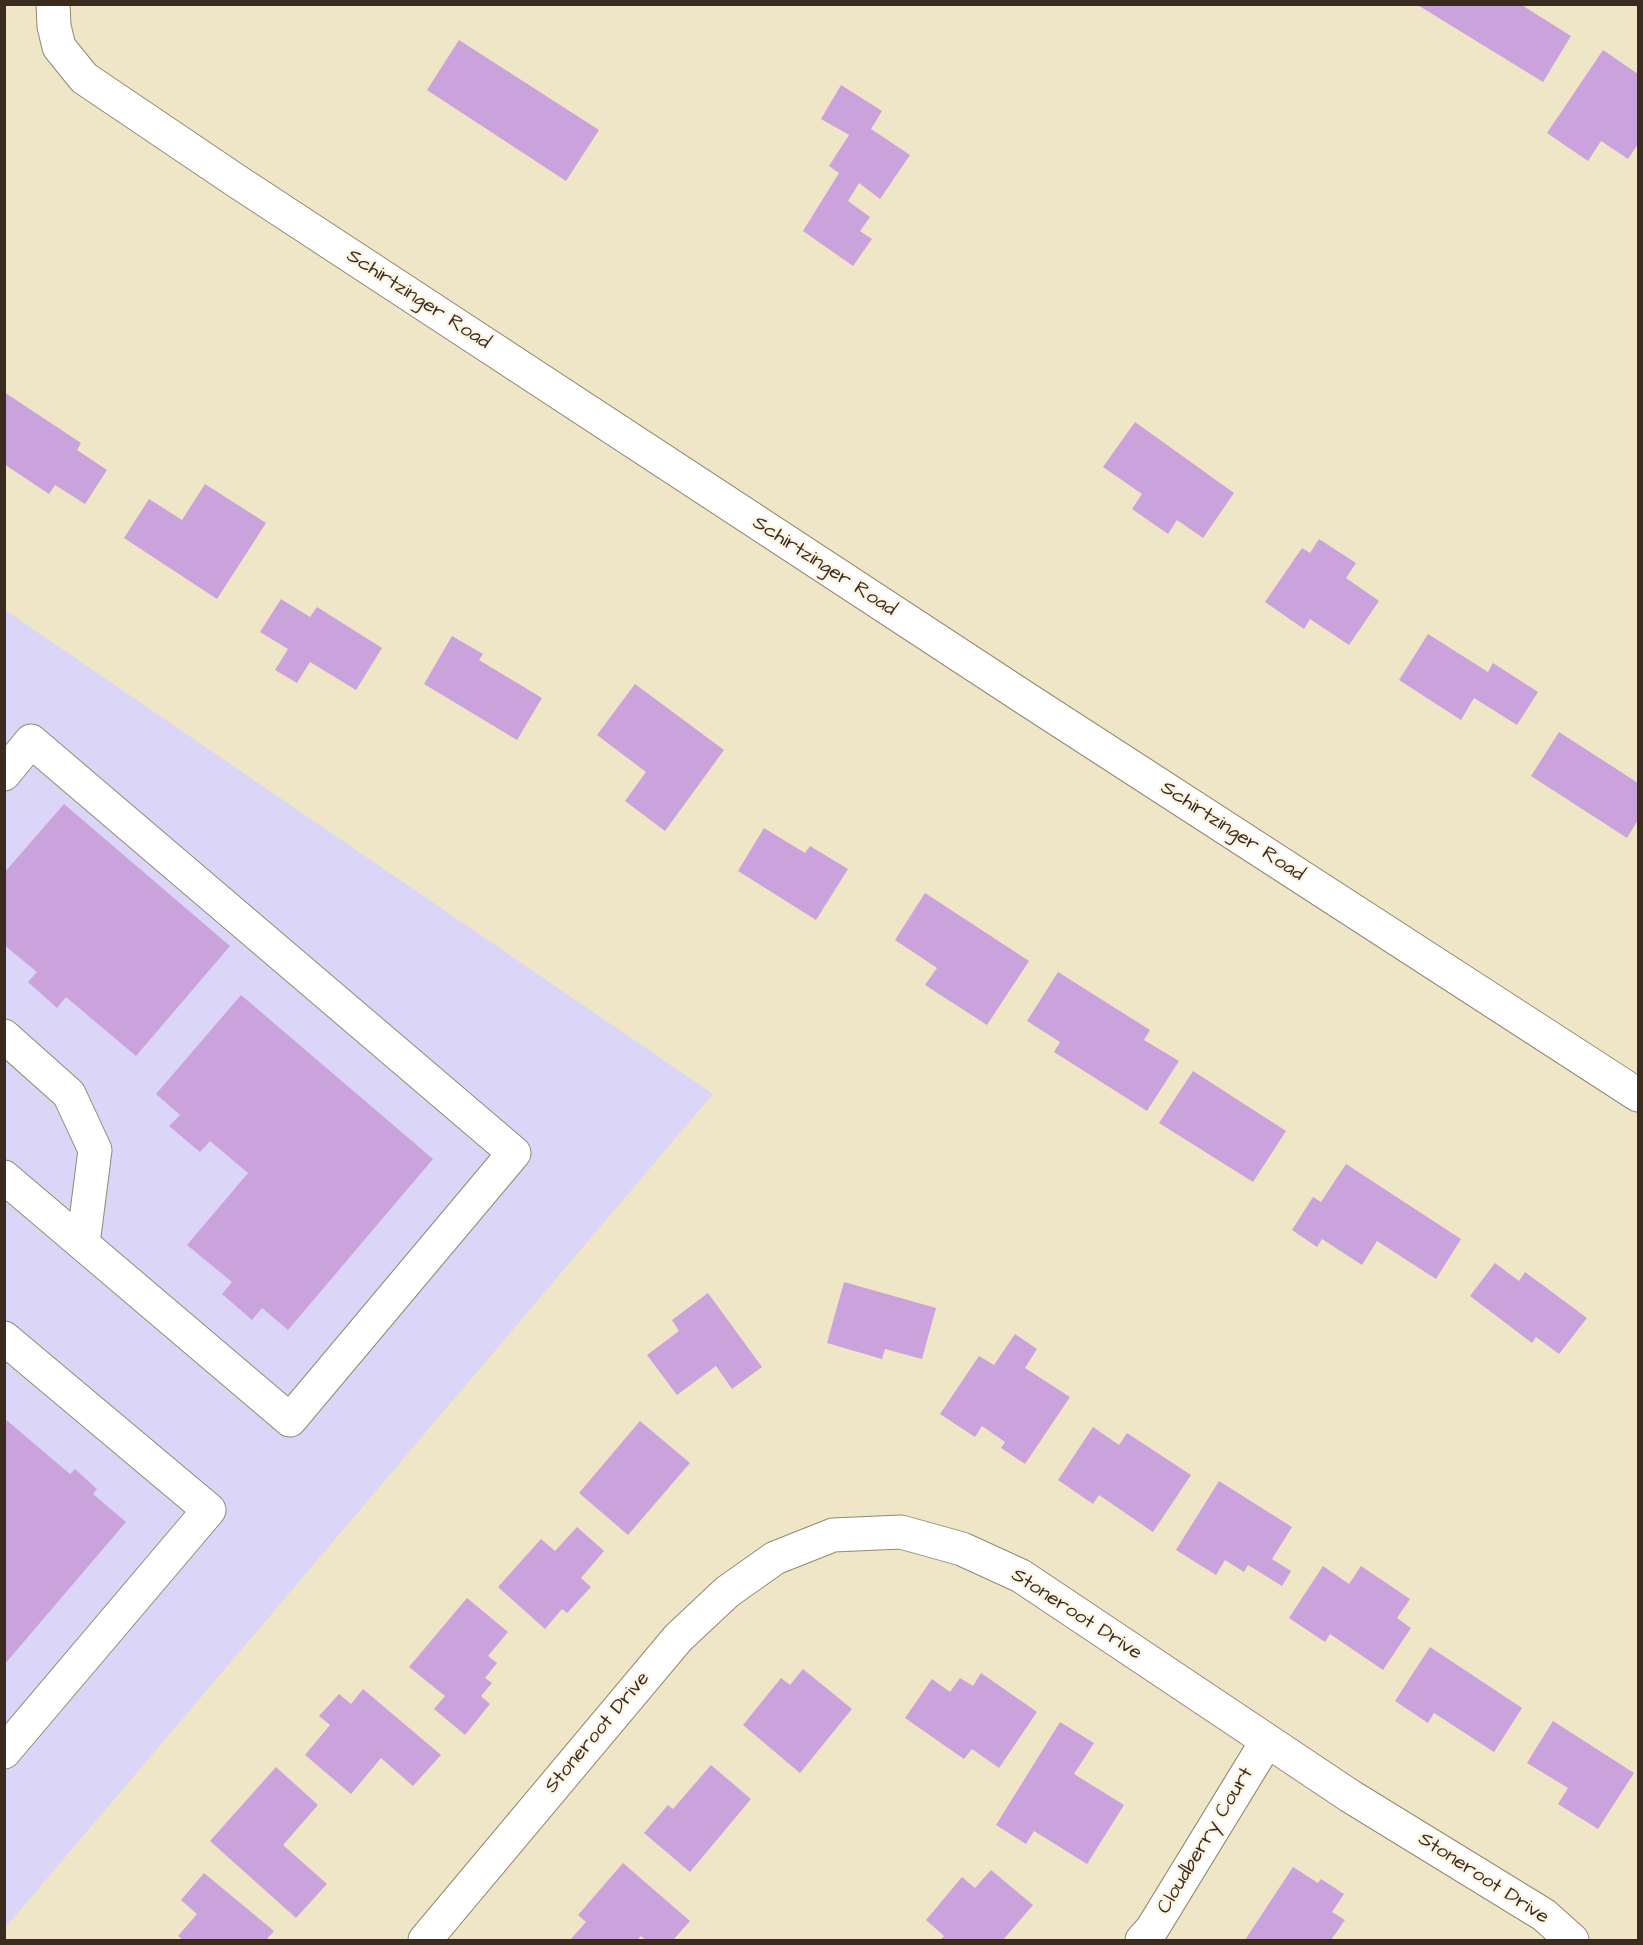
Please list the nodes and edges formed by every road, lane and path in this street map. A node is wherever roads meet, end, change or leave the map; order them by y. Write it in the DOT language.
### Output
graph roads {
  1 [pos="53,4"];
  2 [pos="4,774"];
  3 [pos="4,1036"];
  4 [pos="1638,1095"];
  5 [pos="4,1177"];
  6 [pos="83,1244"];
  7 [pos="4,1338"];
  8 [pos="1267,1741"];
  9 [pos="4,1752"];
  10 [pos="425,1941"];
  11 [pos="1142,1941"];
  12 [pos="1572,1941"];
  1 -- 4 [label="street, Schirtzinger Road"];
  2 -- 6 [label="street"];
  3 -- 6 [label="street"];
  5 -- 6 [label="street"];
  7 -- 9 [label="street"];
  8 -- 10 [label="street, Stoneroot Drive"];
  8 -- 11 [label="street, Cloudberry Court"];
  8 -- 12 [label="street, Stoneroot Drive"];
}
